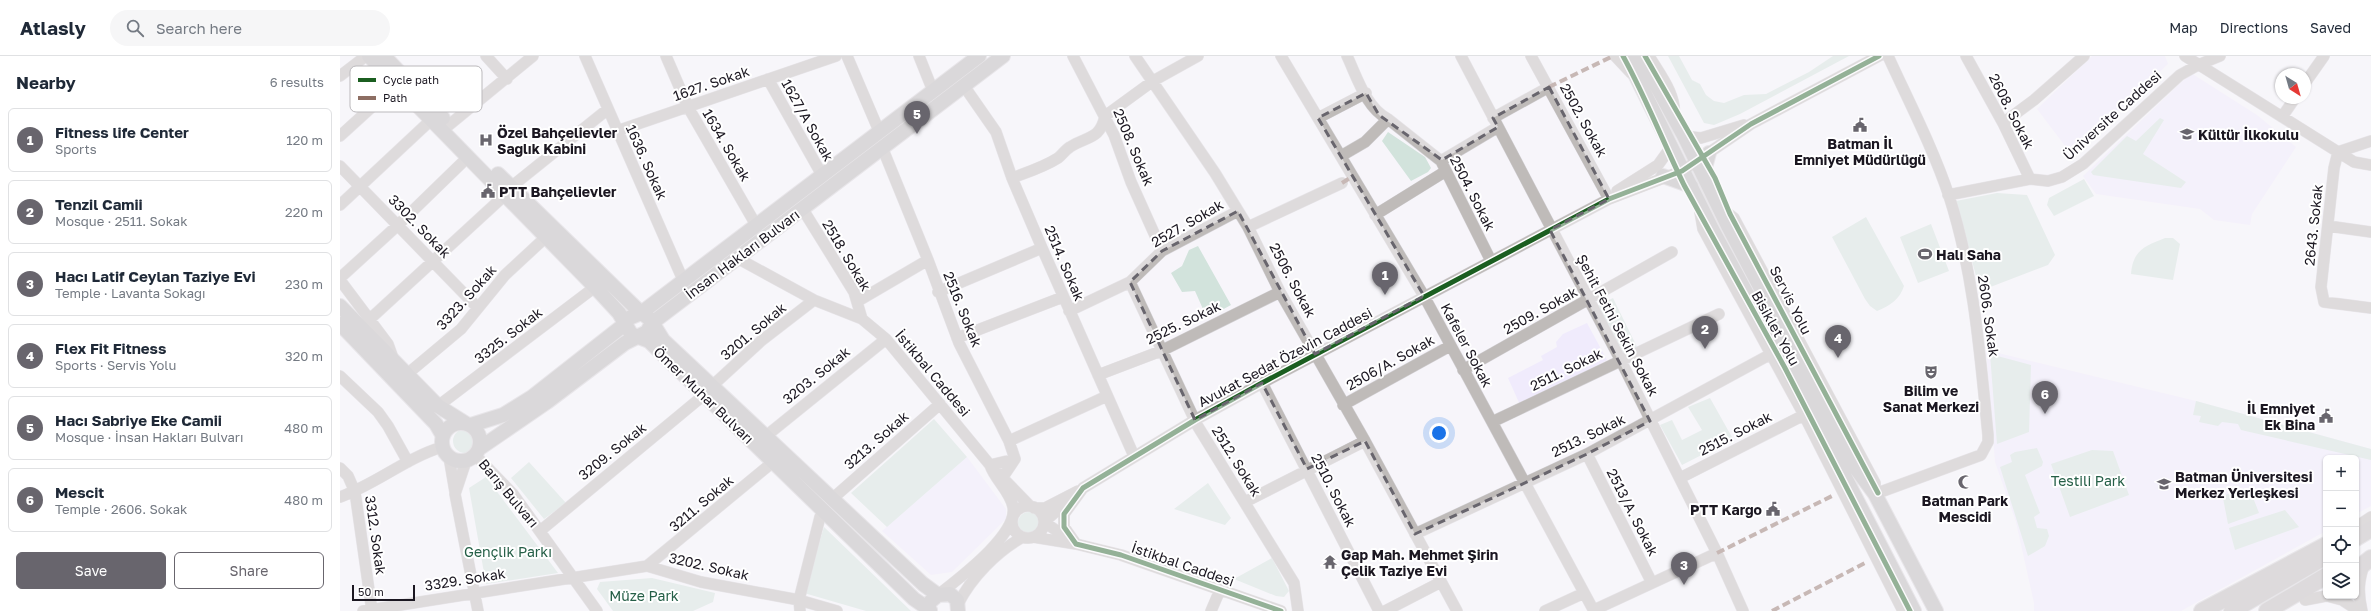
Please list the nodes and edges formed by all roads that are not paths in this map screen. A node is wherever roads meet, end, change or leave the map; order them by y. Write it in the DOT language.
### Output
graph roads {
  1 [pos="367,56"];
  2 [pos="384,56"];
  3 [pos="486,56"];
  4 [pos="533,56"];
  5 [pos="585,56"];
  6 [pos="666,56"];
  7 [pos="836,56"];
  8 [pos="847,56"];
  9 [pos="919,56"];
  10 [pos="978,56"];
  11 [pos="1003,56"];
  12 [pos="1073,56"];
  13 [pos="1135,56"];
  14 [pos="1198,56"];
  15 [pos="1295,56"];
  16 [pos="1347,56"];
  17 [pos="1461,56"];
  18 [pos="1532,56"];
  19 [pos="1615,56"];
  20 [pos="1626,56"];
  21 [pos="1640,56"];
  22 [pos="1649,56"];
  23 [pos="1878,56"];
  24 [pos="1888,56"];
  25 [pos="1966,56"];
  26 [pos="2084,56"];
  27 [pos="2185,56"];
  28 [pos="2220,56"];
  29 [pos="2324,56"];
  30 [pos="1283,59"];
  31 [pos="2198,64"];
  32 [pos="354,66"];
  33 [pos="377,66"];
  34 [pos="393,66"];
  35 [pos="350,69"];
  36 [pos="2311,74"];
  37 [pos="340,76"];
  38 [pos="507,79"];
  39 [pos="768,79"];
  40 [pos="1153,81"];
  41 [pos="964,86"];
  42 [pos="1642,86"];
  43 [pos="1549,87"];
  44 [pos="933,91"];
  45 [pos="1366,93"];
  46 [pos="482,99"];
  47 [pos="2291,104"];
  48 [pos="688,107"];
  49 [pos="608,109"];
  50 [pos="366,112"];
  51 [pos="423,112"];
  52 [pos="437,112"];
  53 [pos="465,112"];
  54 [pos="1105,116"];
  55 [pos="2282,117"];
  56 [pos="1318,118"];
  57 [pos="1674,118"];
  58 [pos="1388,119"];
  59 [pos="431,120"];
  60 [pos="1495,122"];
  61 [pos="2003,123"];
  62 [pos="1751,124"];
  63 [pos="449,125"];
  64 [pos="618,131"];
  65 [pos="879,131"];
  66 [pos="340,136"];
  67 [pos="1684,136"];
  68 [pos="2371,141"];
  69 [pos="882,147"];
  70 [pos="1671,147"];
  71 [pos="2338,152"];
  72 [pos="1709,153"];
  73 [pos="1341,156"];
  74 [pos="468,157"];
  75 [pos="1697,162"];
  76 [pos="2371,165"];
  77 [pos="340,166"];
  78 [pos="1443,166"];
  79 [pos="1682,171"];
  80 [pos="822,175"];
  81 [pos="1703,175"];
  82 [pos="1663,176"];
  83 [pos="1012,178"];
  84 [pos="2030,179"];
  85 [pos="1342,183"];
  86 [pos="359,186"];
  87 [pos="1690,186"];
  88 [pos="508,191"];
  89 [pos="1948,195"];
  90 [pos="1609,199"];
  91 [pos="340,205"];
  92 [pos="1700,205"];
  93 [pos="802,208"];
  94 [pos="1238,211"];
  95 [pos="1375,215"];
  96 [pos="756,225"];
  97 [pos="398,226"];
  98 [pos="2328,226"];
  99 [pos="1248,227"];
  100 [pos="1550,230"];
  101 [pos="2371,232"];
  102 [pos="546,238"];
  103 [pos="1042,248"];
  104 [pos="1162,251"];
  105 [pos="1672,252"];
  106 [pos="736,258"];
  107 [pos="928,260"];
  108 [pos="433,261"];
  109 [pos="1491,261"];
  110 [pos="340,279"];
  111 [pos="683,280"];
  112 [pos="1130,282"];
  113 [pos="595,287"];
  114 [pos="938,292"];
  115 [pos="1280,292"];
  116 [pos="1424,296"];
  117 [pos="1063,297"];
  118 [pos="814,300"];
  119 [pos="1589,300"];
  120 [pos="858,301"];
  121 [pos="340,306"];
  122 [pos="478,308"];
  123 [pos="2371,308"];
  124 [pos="1069,311"];
  125 [pos="641,313"];
  126 [pos="1719,314"];
  127 [pos="370,319"];
  128 [pos="862,319"];
  129 [pos="652,323"];
  130 [pos="340,324"];
  131 [pos="625,324"];
  132 [pos="638,338"];
  133 [pos="886,338"];
  134 [pos="957,338"];
  135 [pos="1450,346"];
  136 [pos="1161,351"];
  137 [pos="1315,354"];
  138 [pos="1771,354"];
  139 [pos="1620,359"];
  140 [pos="393,361"];
  141 [pos="1463,370"];
  142 [pos="406,375"];
  143 [pos="1098,375"];
  144 [pos="340,376"];
  145 [pos="1262,383"];
  146 [pos="708,390"];
  147 [pos="1107,396"];
  148 [pos="940,404"];
  149 [pos="1344,405"];
  150 [pos="438,406"];
  151 [pos="1804,415"];
  152 [pos="1194,420"];
  153 [pos="1650,421"];
  154 [pos="1492,422"];
  155 [pos="468,424"];
  156 [pos="766,436"];
  157 [pos="1009,441"];
  158 [pos="1365,442"];
  159 [pos="445,446"];
  160 [pos="474,454"];
  161 [pos="1587,454"];
  162 [pos="1134,456"];
  163 [pos="1015,459"];
  164 [pos="408,462"];
  165 [pos="773,462"];
  166 [pos="990,464"];
  167 [pos="340,468"];
  168 [pos="1307,469"];
  169 [pos="1003,477"];
  170 [pos="1680,478"];
  171 [pos="1525,481"];
  172 [pos="1083,488"];
  173 [pos="355,492"];
  174 [pos="455,494"];
  175 [pos="1875,494"];
  176 [pos="340,497"];
  177 [pos="832,499"];
  178 [pos="1245,502"];
  179 [pos="1032,507"];
  180 [pos="824,512"];
  181 [pos="2371,516"];
  182 [pos="1013,519"];
  183 [pos="1044,522"];
  184 [pos="2359,525"];
  185 [pos="2371,528"];
  186 [pos="540,531"];
  187 [pos="2359,533"];
  188 [pos="1415,534"];
  189 [pos="2359,536"];
  190 [pos="1028,537"];
  191 [pos="1076,544"];
  192 [pos="2323,547"];
  193 [pos="1716,552"];
  194 [pos="2323,558"];
  195 [pos="2364,560"];
  196 [pos="647,566"];
  197 [pos="572,576"];
  198 [pos="2323,578"];
  199 [pos="1441,582"];
  200 [pos="1652,583"];
  201 [pos="1220,590"];
  202 [pos="2323,590"];
  203 [pos="475,592"];
  204 [pos="1584,593"];
  205 [pos="938,595"];
  206 [pos="2323,597"];
  207 [pos="2338,599"];
  208 [pos="2354,599"];
  209 [pos="2305,600"];
  210 [pos="799,606"];
  211 [pos="959,609"];
  212 [pos="369,611"];
  213 [pos="478,611"];
  214 [pos="597,611"];
  215 [pos="837,611"];
  216 [pos="930,611"];
  217 [pos="1212,611"];
  218 [pos="1281,611"];
  219 [pos="1298,611"];
  220 [pos="1380,611"];
  221 [pos="1385,611"];
  222 [pos="1457,611"];
  223 [pos="1545,611"];
  224 [pos="1594,611"];
  225 [pos="1743,611"];
  226 [pos="1903,611"];
  227 [pos="1914,611"];
  228 [pos="1936,611"];
  229 [pos="2202,611"];
  230 [pos="2232,611"];
  231 [pos="2266,611"];
  232 [pos="2285,611"];
  233 [pos="2361,611"];
  1 -- 32 [label="street"];
  1 -- 33 [label="main road, Ömer Muhar Bulvarı"];
  2 -- 34 [label="main road, Ömer Muhar Bulvarı"];
  3 -- 38 [label="street"];
  4 -- 38 [label="street"];
  5 -- 49 [label="street, 1636. Sokak"];
  6 -- 48 [label="street, 1634. Sokak"];
  7 -- 39 [label="street, 1627. Sokak"];
  8 -- 65 [label="street"];
  9 -- 44 [label="street"];
  10 -- 44 [label="main road, İnsan Hakları Bulvarı"];
  11 -- 41 [label="main road, İnsan Hakları Bulvarı"];
  12 -- 54 [label="street, 2508. Sokak"];
  13 -- 40 [label="street, 2506. Sokak"];
  14 -- 40 [label="street"];
  15 -- 30 [label="street"];
  16 -- 45 [label="street, 2504. Sokak"];
  17 -- 60 [label="street, Şehit Fethi Sekin Sokak"];
  18 -- 43 [label="street, 2502. Sokak"];
  19 -- 42 [label="street"];
  20 -- 42 [label="main road"];
  21 -- 57 [label="main road"];
  22 -- 57 [label="street"];
  23 -- 62 [label="street"];
  24 -- 89 [label="street, 2606. Sokak"];
  25 -- 61 [label="street, 2608. Sokak"];
  26 -- 61 [label="street"];
  27 -- 31 [label="street"];
  28 -- 31 [label="street, Üniversite Caddesi"];
  29 -- 36 [label="street"];
  30 -- 56 [label="street, Kafeler Sokak"];
  31 -- 55 [label="street"];
  31 -- 84 [label="street, Üniversite Caddesi"];
  35 -- 37 [label="street"];
  38 -- 46 [label="street"];
  39 -- 48 [label="street, 1627. Sokak"];
  39 -- 80 [label="street, 1627/A Sokak"];
  40 -- 54 [label="street"];
  40 -- 94 [label="street, 2506. Sokak"];
  41 -- 69 [label="main road, İnsan Hakları Bulvarı"];
  41 -- 83 [label="street, 2514. Sokak"];
  42 -- 70 [label="main road"];
  43 -- 60 [label="street"];
  43 -- 90 [label="street, 2502. Sokak"];
  44 -- 65 [label="main road, İnsan Hakları Bulvarı"];
  45 -- 56 [label="street"];
  45 -- 58 [label="street, 2504. Sokak"];
  47 -- 55 [label="street"];
  48 -- 64 [label="street, 1627. Sokak"];
  48 -- 96 [label="street, 1634. Sokak"];
  49 -- 64 [label="street, 1636. Sokak"];
  49 -- 88 [label="street"];
  50 -- 66 [label="street"];
  51 -- 59 [label="main road, Ömer Muhar Bulvarı"];
  52 -- 63 [label="main road, Ömer Muhar Bulvarı"];
  53 -- 63 [label="street"];
  54 -- 83 [label="street"];
  54 -- 104 [label="street, 2508. Sokak"];
  55 -- 71 [label="street"];
  56 -- 73 [label="street, Kafeler Sokak"];
  57 -- 67 [label="main road"];
  58 -- 73 [label="street"];
  58 -- 78 [label="street, 2504. Sokak"];
  59 -- 74 [label="main road, Ömer Muhar Bulvarı"];
  59 -- 86 [label="street"];
  60 -- 78 [label="street"];
  60 -- 100 [label="street, Şehit Fethi Sekin Sokak"];
  61 -- 84 [label="street, 2608. Sokak"];
  62 -- 67 [label="street"];
  62 -- 72 [label="street"];
  63 -- 88 [label="main road, Ömer Muhar Bulvarı"];
  64 -- 111 [label="street, 1636. Sokak"];
  65 -- 80 [label="main road, İnsan Hakları Bulvarı"];
  67 -- 75 [label="main road"];
  68 -- 71 [label="street"];
  69 -- 93 [label="main road, İnsan Hakları Bulvarı"];
  69 -- 107 [label="street, 2516. Sokak"];
  70 -- 79 [label="main road"];
  70 -- 90 [label="street"];
  71 -- 76 [label="street"];
  71 -- 98 [label="street, 2643. Sokak"];
  72 -- 75 [label="street"];
  72 -- 81 [label="main road"];
  73 -- 95 [label="street, Kafeler Sokak"];
  74 -- 88 [label="main road, Ömer Muhar Bulvarı"];
  74 -- 97 [label="street"];
  75 -- 79 [label="street"];
  75 -- 81 [label="main road"];
  77 -- 86 [label="street, 3302. Sokak"];
  78 -- 95 [label="street"];
  78 -- 109 [label="street, 2504. Sokak"];
  79 -- 82 [label="street"];
  79 -- 87 [label="main road"];
  80 -- 96 [label="main road, İnsan Hakları Bulvarı"];
  81 -- 175 [label="main road"];
  82 -- 87 [label="main road"];
  82 -- 90 [label="street"];
  83 -- 103 [label="street, 2514. Sokak"];
  84 -- 89 [label="street, Üniversite Caddesi"];
  85 -- 99 [label="street"];
  86 -- 91 [label="street"];
  86 -- 97 [label="street, 3302. Sokak"];
  87 -- 92 [label="main road"];
  88 -- 102 [label="main road, Ömer Muhar Bulvarı"];
  88 -- 108 [label="street"];
  88 -- 125 [label="main road, Ömer Muhar Bulvarı"];
  89 -- 175 [label="street, 2606. Sokak"];
  90 -- 100 [label="street, Avukat Sedat Özevin Caddesi"];
  92 -- 138 [label="street"];
  92 -- 227 [label="main road"];
  93 -- 106 [label="main road, İnsan Hakları Bulvarı"];
  93 -- 120 [label="street, 2518. Sokak"];
  94 -- 99 [label="street, 2506. Sokak"];
  94 -- 104 [label="street, 2527. Sokak"];
  95 -- 116 [label="street, Kafeler Sokak"];
  96 -- 111 [label="main road, İnsan Hakları Bulvarı"];
  97 -- 108 [label="street, 3302. Sokak"];
  97 -- 110 [label="street"];
  98 -- 101 [label="street"];
  98 -- 123 [label="street, 2643. Sokak"];
  99 -- 115 [label="street, 2506. Sokak"];
  100 -- 109 [label="street, Avukat Sedat Özevin Caddesi"];
  100 -- 119 [label="street, Şehit Fethi Sekin Sokak"];
  102 -- 113 [label="main road, Ömer Muhar Bulvarı"];
  102 -- 122 [label="street, 3323. Sokak"];
  103 -- 114 [label="street"];
  103 -- 117 [label="street, 2514. Sokak"];
  104 -- 112 [label="street, 2527. Sokak"];
  105 -- 119 [label="street, 2509. Sokak"];
  106 -- 118 [label="street, İstikbal Caddesi"];
  106 -- 129 [label="main road, İnsan Hakları Bulvarı"];
  107 -- 114 [label="street, 2516. Sokak"];
  107 -- 120 [label="street"];
  108 -- 122 [label="street, 3302. Sokak"];
  108 -- 127 [label="street"];
  109 -- 116 [label="street, Avukat Sedat Özevin Caddesi"];
  110 -- 127 [label="street"];
  111 -- 125 [label="main road, İnsan Hakları Bulvarı"];
  112 -- 124 [label="street, 2527. Sokak"];
  112 -- 136 [label="street, 2512. Sokak"];
  113 -- 131 [label="main road, Ömer Muhar Bulvarı"];
  113 -- 150 [label="street, 3325. Sokak"];
  114 -- 134 [label="street, 2516. Sokak"];
  115 -- 136 [label="street, 2525. Sokak"];
  115 -- 137 [label="street, 2506. Sokak"];
  116 -- 135 [label="street, Kafeler Sokak"];
  116 -- 137 [label="street, Avukat Sedat Özevin Caddesi"];
  117 -- 124 [label="street, 2514. Sokak"];
  117 -- 134 [label="street"];
  118 -- 128 [label="street, İstikbal Caddesi"];
  118 -- 146 [label="street, 3201. Sokak"];
  119 -- 139 [label="street, Şehit Fethi Sekin Sokak"];
  119 -- 141 [label="street, 2509. Sokak"];
  120 -- 128 [label="street, 2518. Sokak"];
  121 -- 140 [label="main road"];
  122 -- 142 [label="street, 3323. Sokak"];
  124 -- 143 [label="street, 2514. Sokak"];
  125 -- 129 [label="main road, Ömer Muhar Bulvarı"];
  125 -- 131 [label="main road, İnsan Hakları Bulvarı"];
  126 -- 139 [label="street, 2511. Sokak"];
  127 -- 140 [label="street"];
  128 -- 133 [label="street, İstikbal Caddesi"];
  129 -- 132 [label="main road, İnsan Hakları Bulvarı"];
  129 -- 146 [label="main road, Ömer Muhar Bulvarı"];
  130 -- 159 [label="main road"];
  131 -- 132 [label="main road, Ömer Muhar Bulvarı"];
  131 -- 155 [label="main road, İnsan Hakları Bulvarı"];
  132 -- 146 [label="main road, Ömer Muhar Bulvarı"];
  132 -- 160 [label="main road, İnsan Hakları Bulvarı"];
  133 -- 148 [label="street, İstikbal Caddesi"];
  133 -- 156 [label="street, 3203. Sokak"];
  134 -- 157 [label="street, 2516. Sokak"];
  135 -- 141 [label="street, Kafeler Sokak"];
  135 -- 149 [label="street, 2506/A. Sokak"];
  136 -- 143 [label="street, 2525. Sokak"];
  136 -- 152 [label="street, 2512. Sokak"];
  137 -- 145 [label="street, Avukat Sedat Özevin Caddesi"];
  137 -- 149 [label="street, 2506. Sokak"];
  138 -- 151 [label="street"];
  138 -- 153 [label="street, 2513. Sokak"];
  139 -- 153 [label="street, Şehit Fethi Sekin Sokak"];
  139 -- 154 [label="street, 2511. Sokak"];
  140 -- 142 [label="main road"];
  141 -- 154 [label="street, Kafeler Sokak"];
  142 -- 150 [label="main road"];
  143 -- 147 [label="street, 2514. Sokak"];
  144 -- 164 [label="street"];
  145 -- 152 [label="street, Avukat Sedat Özevin Caddesi"];
  145 -- 168 [label="street, 2510. Sokak"];
  146 -- 156 [label="main road, Ömer Muhar Bulvarı"];
  146 -- 165 [label="main road, Ömer Muhar Bulvarı"];
  146 -- 186 [label="street, 3209. Sokak"];
  147 -- 157 [label="street"];
  147 -- 162 [label="street, 2514. Sokak"];
  148 -- 166 [label="street, İstikbal Caddesi"];
  148 -- 177 [label="street, 3213. Sokak"];
  149 -- 158 [label="street, 2506. Sokak"];
  150 -- 155 [label="main road"];
  151 -- 170 [label="street, 2515. Sokak"];
  151 -- 226 [label="street"];
  152 -- 162 [label="street, Avukat Sedat Özevin Caddesi"];
  152 -- 178 [label="street, 2512. Sokak"];
  153 -- 161 [label="street, 2513. Sokak"];
  153 -- 170 [label="street, Şehit Fethi Sekin Sokak"];
  154 -- 171 [label="street, Kafeler Sokak"];
  155 -- 159 [label="main road"];
  155 -- 160 [label="main road"];
  156 -- 177 [label="main road, Ömer Muhar Bulvarı"];
  157 -- 163 [label="street, 2516. Sokak"];
  158 -- 168 [label="street"];
  158 -- 188 [label="street, 2506. Sokak"];
  159 -- 160 [label="main road"];
  159 -- 164 [label="street"];
  159 -- 174 [label="street"];
  160 -- 174 [label="street"];
  160 -- 186 [label="street, Barış Bulvarı"];
  161 -- 171 [label="street, 2513. Sokak"];
  161 -- 200 [label="street, 2513/A. Sokak"];
  162 -- 172 [label="street, Avukat Sedat Özevin Caddesi"];
  163 -- 166 [label="street"];
  163 -- 169 [label="street"];
  164 -- 173 [label="street"];
  165 -- 180 [label="main road, Ömer Muhar Bulvarı"];
  165 -- 196 [label="street, 3211. Sokak"];
  166 -- 169 [label="street"];
  166 -- 182 [label="street"];
  167 -- 173 [label="street, 3312. Sokak"];
  168 -- 178 [label="street"];
  168 -- 220 [label="street, 2510. Sokak"];
  169 -- 179 [label="street"];
  170 -- 193 [label="street, Şehit Fethi Sekin Sokak"];
  171 -- 188 [label="street, 2513. Sokak"];
  171 -- 204 [label="street, Kafeler Sokak"];
  172 -- 179 [label="street, Avukat Sedat Özevin Caddesi"];
  172 -- 183 [label="street, Avukat Sedat Özevin Caddesi"];
  172 -- 191 [label="street"];
  173 -- 176 [label="street"];
  173 -- 212 [label="street, 3312. Sokak"];
  174 -- 203 [label="street"];
  175 -- 228 [label="main road"];
  177 -- 205 [label="main road, Ömer Muhar Bulvarı"];
  178 -- 219 [label="street, 2512. Sokak"];
  179 -- 182 [label="street"];
  179 -- 183 [label="street"];
  180 -- 210 [label="street"];
  180 -- 216 [label="main road, Ömer Muhar Bulvarı"];
  181 -- 184 [label="street"];
  182 -- 190 [label="street"];
  182 -- 205 [label="street"];
  183 -- 190 [label="street"];
  183 -- 191 [label="street"];
  185 -- 187 [label="highway"];
  185 -- 189 [label="highway"];
  186 -- 197 [label="street, Barış Bulvarı"];
  188 -- 199 [label="street, 2506. Sokak"];
  190 -- 191 [label="street, İstikbal Caddesi"];
  190 -- 211 [label="street"];
  191 -- 201 [label="street, İstikbal Caddesi"];
  192 -- 229 [label="highway"];
  193 -- 200 [label="street"];
  193 -- 225 [label="street, Şehit Fethi Sekin Sokak"];
  194 -- 230 [label="highway"];
  195 -- 233 [label="street"];
  196 -- 197 [label="street, 3202. Sokak"];
  196 -- 210 [label="street, 3202. Sokak"];
  197 -- 203 [label="street, 3329. Sokak"];
  197 -- 214 [label="street, Barış Bulvarı"];
  198 -- 231 [label="highway"];
  199 -- 221 [label="street"];
  199 -- 222 [label="street, 2506. Sokak"];
  200 -- 224 [label="street"];
  201 -- 217 [label="street"];
  201 -- 218 [label="street, İstikbal Caddesi"];
  202 -- 209 [label="highway"];
  203 -- 212 [label="street, 3329. Sokak"];
  203 -- 213 [label="street"];
  204 -- 223 [label="street"];
  204 -- 224 [label="street, Kafeler Sokak"];
  205 -- 211 [label="main road, Ömer Muhar Bulvarı"];
  205 -- 216 [label="main road"];
  206 -- 209 [label="street"];
  207 -- 233 [label="street"];
  208 -- 233 [label="street"];
  209 -- 232 [label="highway"];
  210 -- 215 [label="street, 3202. Sokak"];
}
